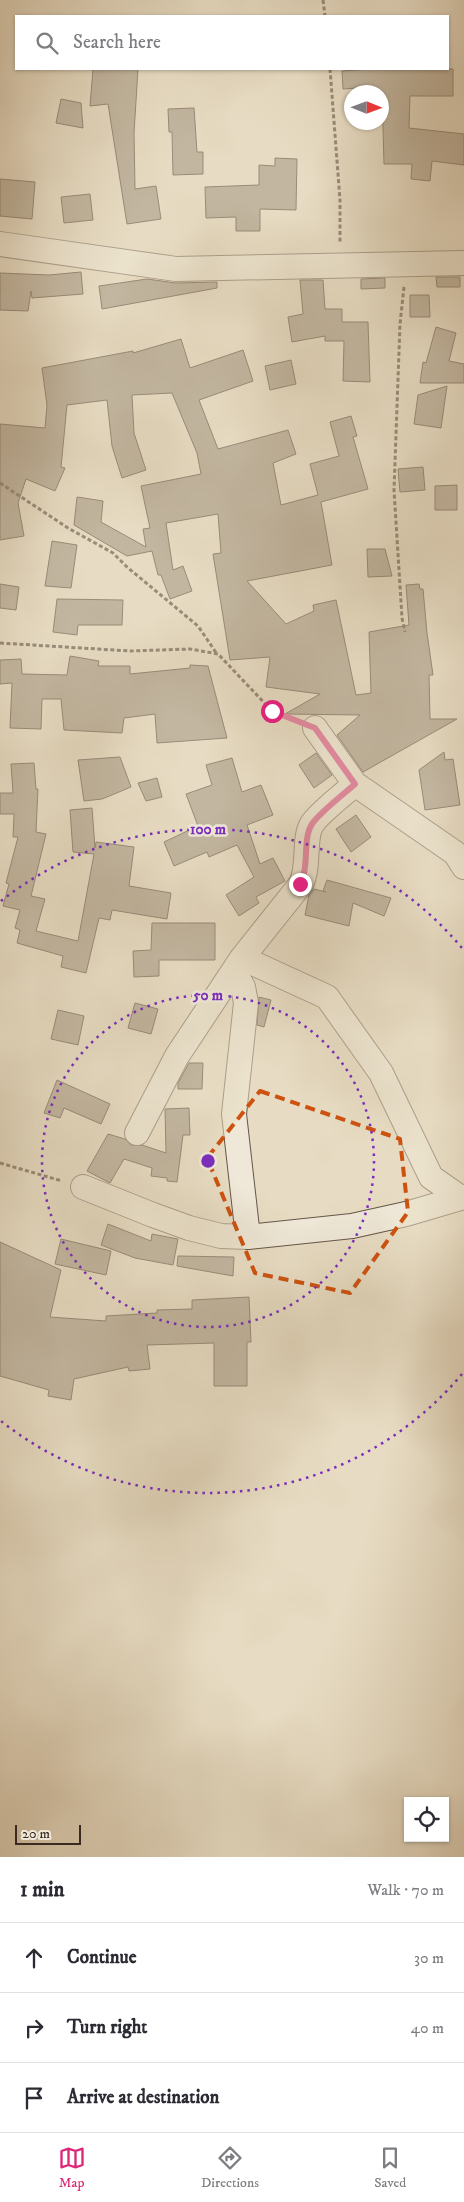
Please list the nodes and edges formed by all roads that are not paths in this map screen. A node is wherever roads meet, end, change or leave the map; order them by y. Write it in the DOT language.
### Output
graph roads {
  1 [pos="0,244"];
  2 [pos="464,262"];
  3 [pos="315,728"];
  4 [pos="355,784"];
  5 [pos="455,842"];
  6 [pos="464,866"];
  7 [pos="238,965"];
  8 [pos="138,1133"];
  9 [pos="83,1187"];
  10 [pos="462,1198"];
  11 [pos="248,1237"];
  1 -- 2 [label="street"];
  3 -- 4 [label="street"];
  4 -- 5 [label="street"];
  4 -- 7 [label="street"];
  5 -- 6 [label="street"];
  7 -- 8 [label="street"];
  7 -- 10 [label="street"];
  7 -- 11 [label="street"];
  9 -- 11 [label="street"];
  10 -- 11 [label="street"];
}
